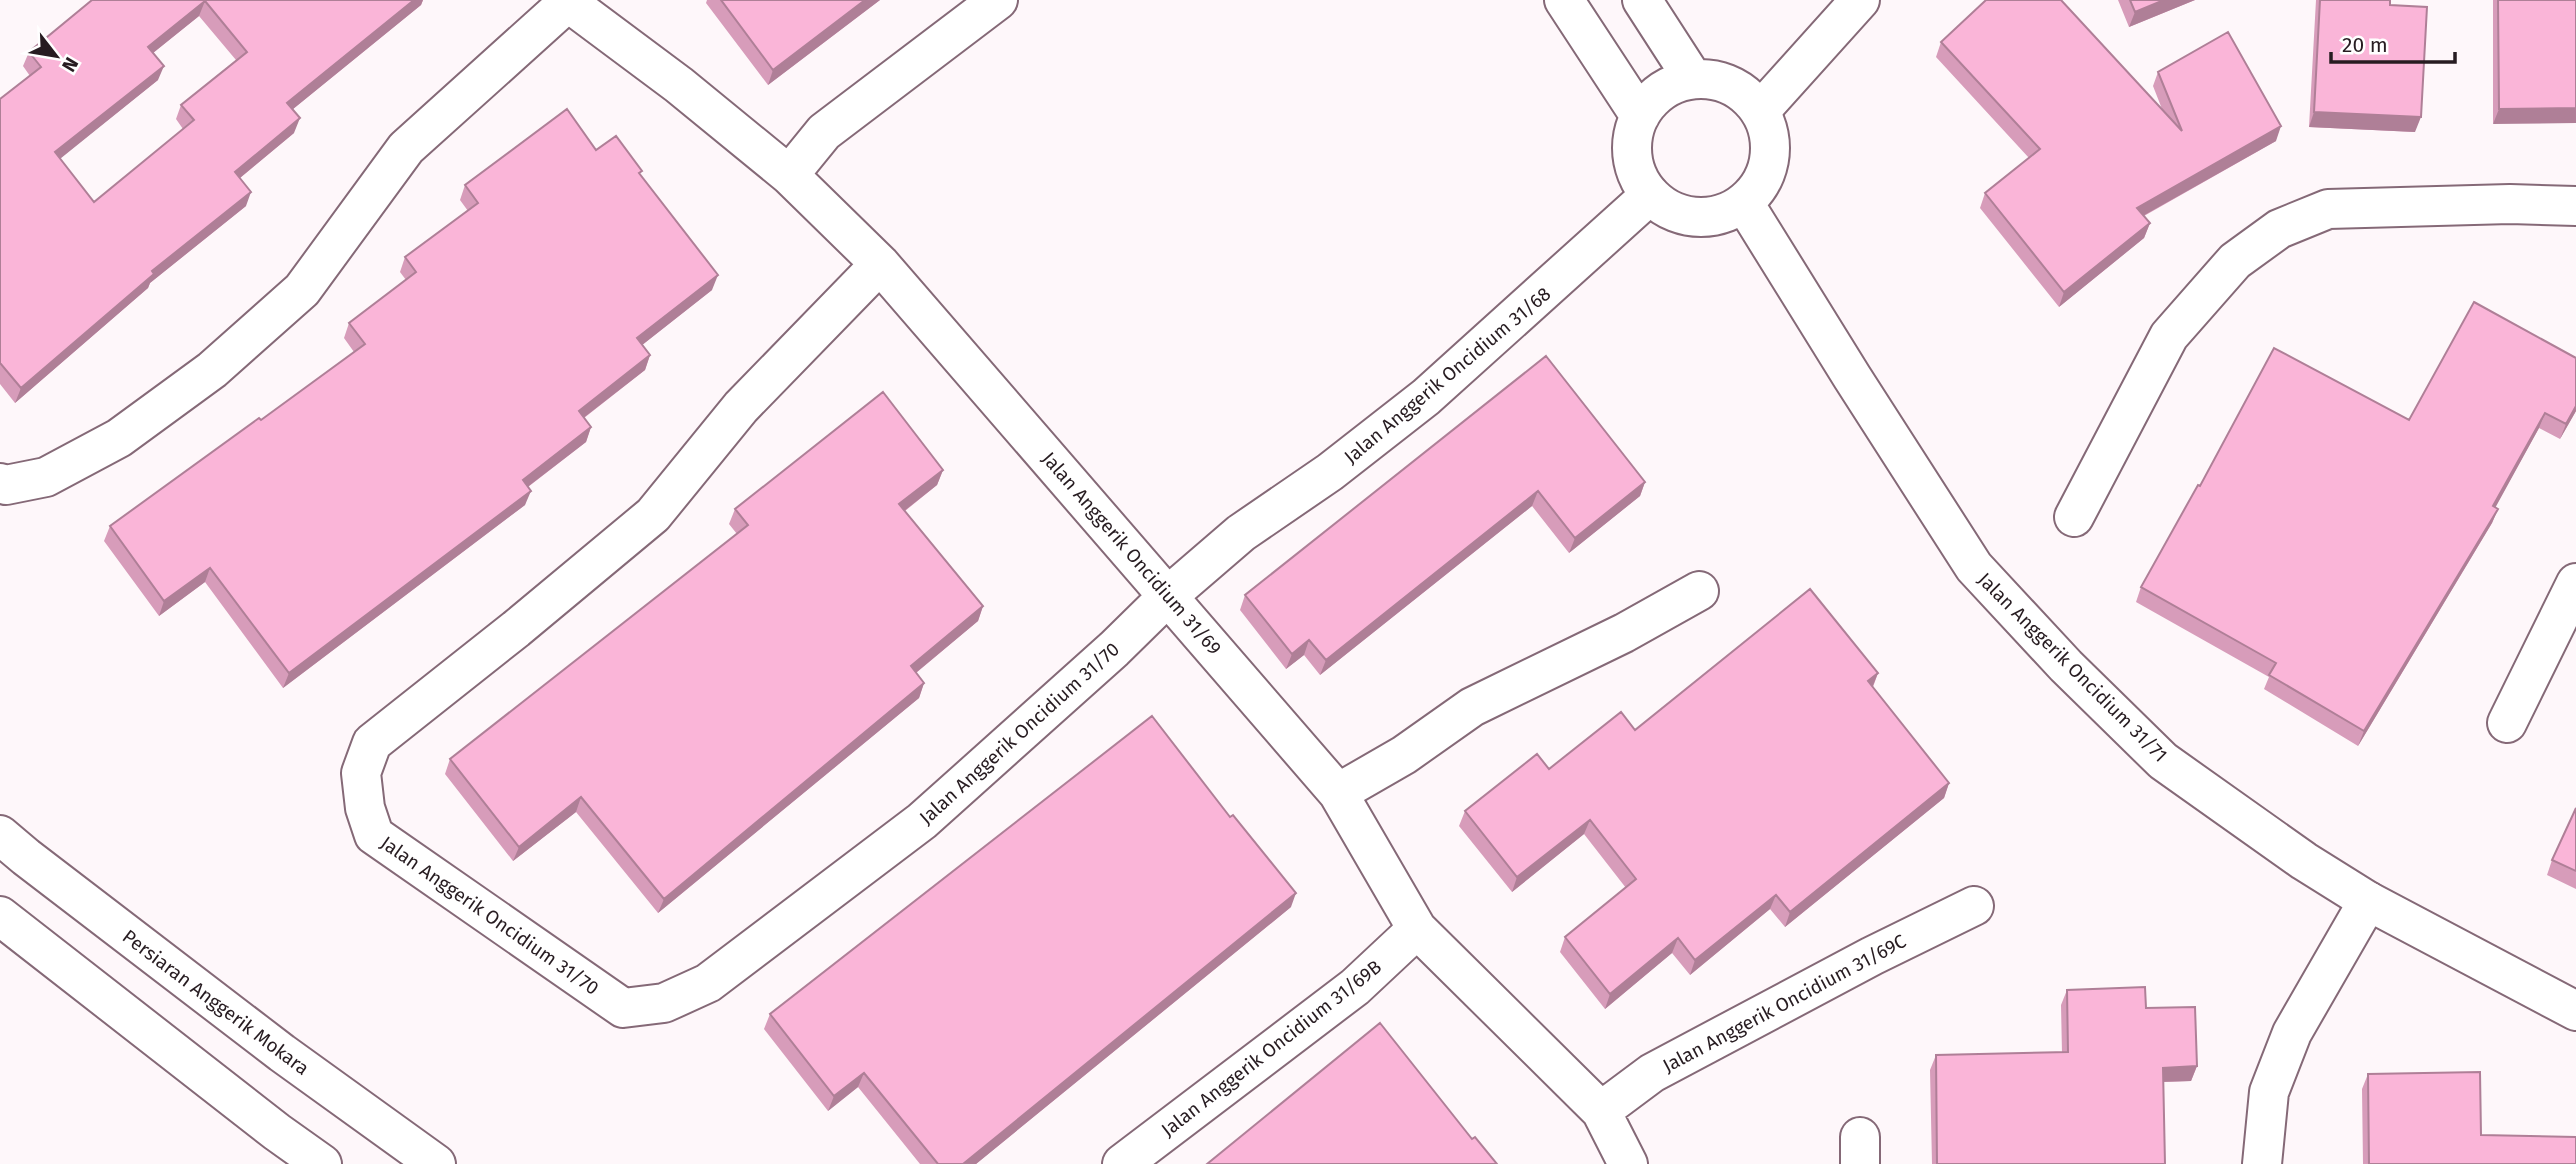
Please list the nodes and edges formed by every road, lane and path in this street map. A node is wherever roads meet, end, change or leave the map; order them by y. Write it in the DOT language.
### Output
graph roads {
  1 [pos="998,0"];
  2 [pos="1564,0"];
  3 [pos="1642,0"];
  4 [pos="1860,0"];
  5 [pos="566,2"];
  6 [pos="1693,79"];
  7 [pos="1760,111"];
  8 [pos="1640,116"];
  9 [pos="789,175"];
  10 [pos="1650,195"];
  11 [pos="1744,203"];
  12 [pos="2576,206"];
  13 [pos="880,264"];
  14 [pos="0,483"];
  15 [pos="2074,517"];
  16 [pos="2576,583"];
  17 [pos="1699,591"];
  18 [pos="1169,595"];
  19 [pos="2507,723"];
  20 [pos="1338,793"];
  21 [pos="0,835"];
  22 [pos="2368,901"];
  23 [pos="1974,906"];
  24 [pos="0,916"];
  25 [pos="1417,929"];
  26 [pos="2576,1011"];
  27 [pos="1601,1111"];
  28 [pos="322,1164"];
  29 [pos="436,1164"];
  30 [pos="1122,1164"];
  31 [pos="1628,1164"];
  32 [pos="2262,1164"];
  1 -- 9 [label="street"];
  2 -- 8 [label="street"];
  3 -- 6 [label="street"];
  4 -- 7 [label="street"];
  5 -- 9 [label="street, Jalan Anggerik Oncidium 31/69"];
  5 -- 14 [label="street, Jalan Anggerik Oncidium 31/69"];
  6 -- 7 [label="street"];
  6 -- 8 [label="street"];
  7 -- 11 [label="street"];
  8 -- 10 [label="street"];
  9 -- 13 [label="street, Jalan Anggerik Oncidium 31/69"];
  10 -- 11 [label="street"];
  10 -- 18 [label="street, Jalan Anggerik Oncidium 31/68"];
  11 -- 22 [label="street, Jalan Anggerik Oncidium 31/71"];
  12 -- 15 [label="street"];
  13 -- 18 [label="street, Jalan Anggerik Oncidium 31/69"];
  13 -- 18 [label="street, Jalan Anggerik Oncidium 31/70"];
  16 -- 19 [label="street"];
  17 -- 20 [label="street"];
  18 -- 20 [label="street, Jalan Anggerik Oncidium 31/69"];
  20 -- 25 [label="street, Jalan Anggerik Oncidium 31/69"];
  21 -- 29 [label="street, Persiaran Anggerik Mokara"];
  22 -- 26 [label="street, Jalan Anggerik Oncidium 31/71"];
  22 -- 32 [label="street"];
  23 -- 27 [label="street, Jalan Anggerik Oncidium 31/69C"];
  24 -- 28 [label="street"];
  25 -- 27 [label="street, Jalan Anggerik Oncidium 31/69"];
  25 -- 30 [label="street, Jalan Anggerik Oncidium 31/69B"];
  27 -- 31 [label="street, Jalan Anggerik Oncidium 31/69"];
}
